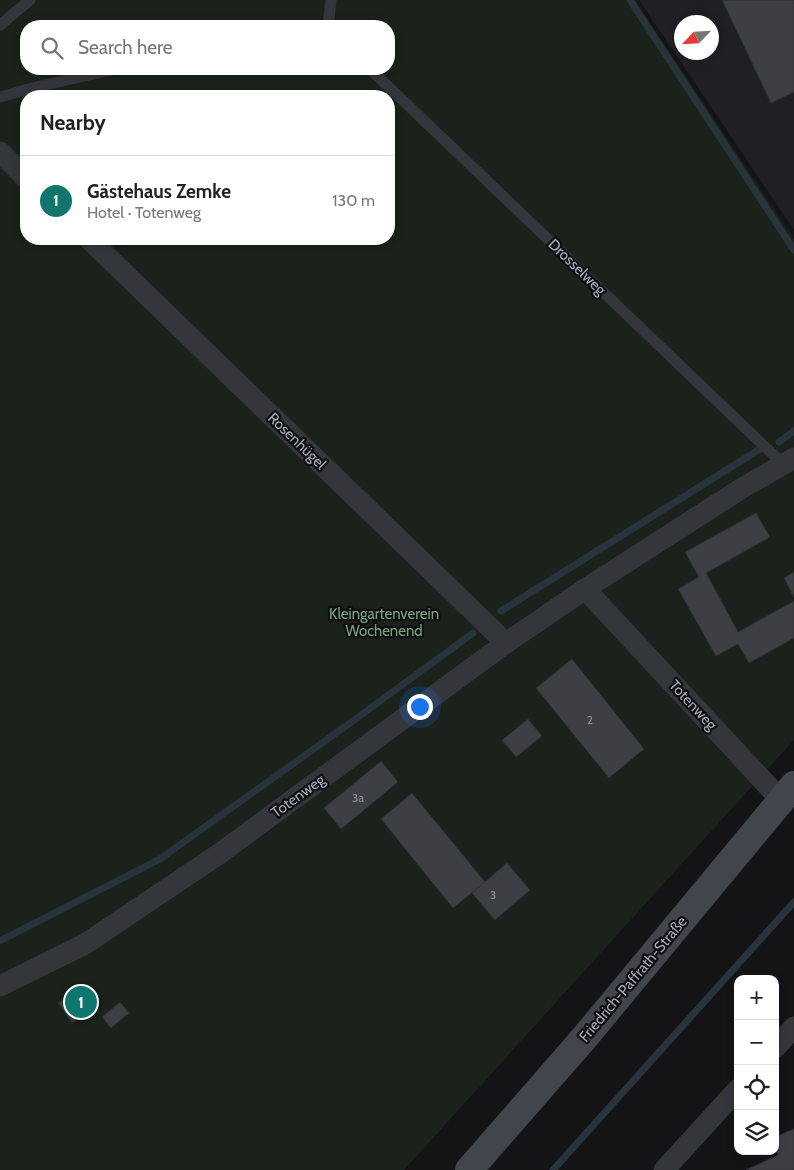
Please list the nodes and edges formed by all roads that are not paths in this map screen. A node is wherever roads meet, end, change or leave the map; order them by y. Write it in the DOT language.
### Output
graph roads {
  1 [pos="30,0"];
  2 [pos="331,0"];
  3 [pos="329,20"];
  4 [pos="0,26"];
  5 [pos="89,75"];
  6 [pos="376,75"];
  7 [pos="27,90"];
  8 [pos="392,90"];
  9 [pos="20,92"];
  10 [pos="395,92"];
  11 [pos="0,98"];
  12 [pos="0,152"];
  13 [pos="20,172"];
  14 [pos="95,245"];
  15 [pos="789,461"];
  16 [pos="585,589"];
  17 [pos="506,643"];
  18 [pos="788,793"];
  19 [pos="0,986"];
  20 [pos="794,1027"];
  21 [pos="779,1044"];
  22 [pos="734,1093"];
  23 [pos="469,1170"];
  24 [pos="664,1170"];
  1 -- 4 [label="lane"];
  2 -- 3 [label="lane"];
  5 -- 7 [label="lane"];
  6 -- 8 [label="lane, Drosselweg"];
  9 -- 11 [label="lane"];
  10 -- 15 [label="lane, Drosselweg"];
  12 -- 13 [label="street"];
  14 -- 17 [label="street, Rosenhügel"];
  15 -- 16 [label="street, Totenweg"];
  16 -- 17 [label="street, Totenweg"];
  16 -- 18 [label="street, Totenweg"];
  17 -- 19 [label="street, Totenweg"];
  18 -- 23 [label="main road, Friedrich-Paffrath-Straße"];
  20 -- 21 [label="street"];
  22 -- 24 [label="street"];
}
